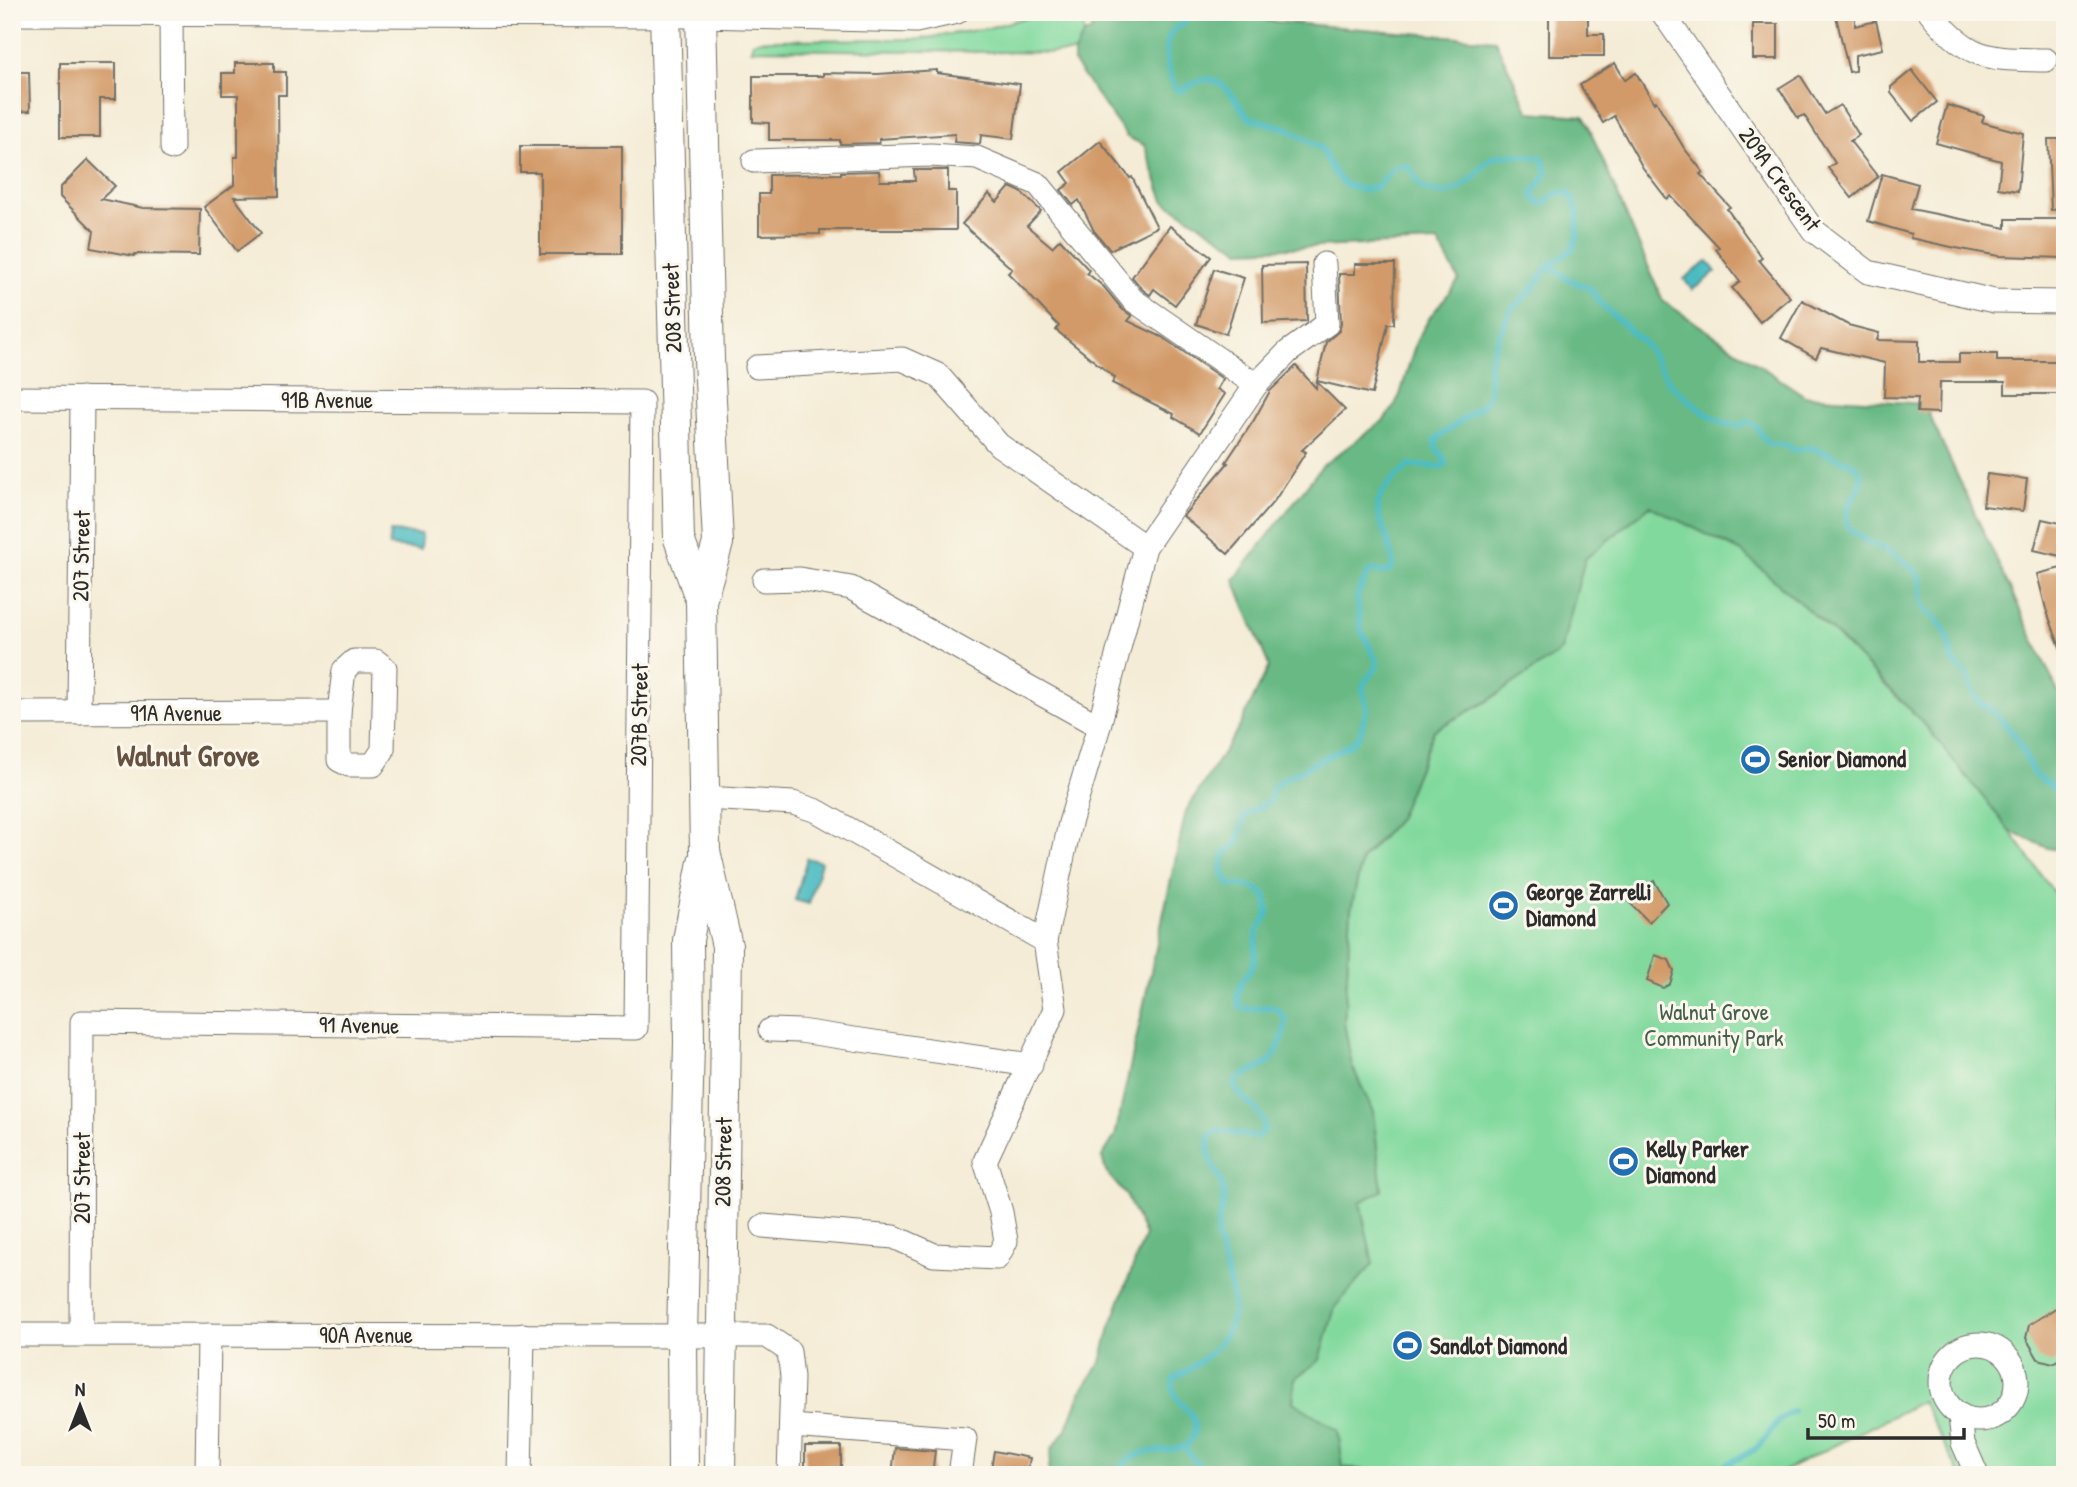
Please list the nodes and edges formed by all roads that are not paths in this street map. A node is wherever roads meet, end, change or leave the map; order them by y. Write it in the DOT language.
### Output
graph roads {
  1 [pos="957,12"];
  2 [pos="1662,12"];
  3 [pos="1930,12"];
  4 [pos="12,14"];
  5 [pos="171,14"];
  6 [pos="585,14"];
  7 [pos="665,14"];
  8 [pos="701,14"];
  9 [pos="2046,60"];
  10 [pos="172,148"];
  11 [pos="754,161"];
  12 [pos="1324,264"];
  13 [pos="2065,302"];
  14 [pos="757,367"];
  15 [pos="1256,386"];
  16 [pos="12,398"];
  17 [pos="82,398"];
  18 [pos="642,402"];
  19 [pos="1145,547"];
  20 [pos="764,580"];
  21 [pos="701,601"];
  22 [pos="339,712"];
  23 [pos="12,713"];
  24 [pos="79,713"];
  25 [pos="1099,726"];
  26 [pos="704,798"];
  27 [pos="705,851"];
  28 [pos="1045,942"];
  29 [pos="82,1022"];
  30 [pos="636,1028"];
  31 [pos="770,1030"];
  32 [pos="1031,1065"];
  33 [pos="763,1226"];
  34 [pos="81,1334"];
  35 [pos="12,1335"];
  36 [pos="209,1335"];
  37 [pos="523,1335"];
  38 [pos="681,1335"];
  39 [pos="720,1335"];
  40 [pos="1960,1416"];
  41 [pos="791,1426"];
  42 [pos="207,1475"];
  43 [pos="520,1475"];
  44 [pos="683,1475"];
  45 [pos="720,1475"];
  46 [pos="789,1475"];
  47 [pos="960,1475"];
  48 [pos="1977,1475"];
  1 -- 8 [label="street"];
  2 -- 13 [label="street, 209A Crescent"];
  3 -- 9 [label="street"];
  4 -- 5 [label="street"];
  5 -- 6 [label="street"];
  5 -- 10 [label="street"];
  6 -- 7 [label="street"];
  7 -- 8 [label="street"];
  7 -- 21 [label="main road, 208 Street"];
  8 -- 21 [label="main road, 208 Street"];
  11 -- 15 [label="street"];
  12 -- 15 [label="street"];
  14 -- 19 [label="street"];
  15 -- 19 [label="street"];
  16 -- 17 [label="street, 91B Avenue"];
  17 -- 18 [label="street, 91B Avenue"];
  17 -- 24 [label="street, 207 Street"];
  18 -- 30 [label="street, 207B Street"];
  19 -- 25 [label="street"];
  20 -- 25 [label="street"];
  21 -- 26 [label="main road, 208 Street"];
  22 -- 24 [label="street, 91A Avenue"];
  23 -- 24 [label="street, 91A Avenue"];
  25 -- 28 [label="street"];
  26 -- 27 [label="main road, 208 Street"];
  26 -- 28 [label="street"];
  27 -- 38 [label="main road, 208 Street"];
  27 -- 39 [label="main road, 208 Street"];
  28 -- 32 [label="street"];
  29 -- 30 [label="street, 91 Avenue"];
  29 -- 34 [label="street, 207 Street"];
  31 -- 32 [label="street"];
  32 -- 33 [label="street"];
  34 -- 35 [label="street, 90A Avenue"];
  34 -- 36 [label="street, 90A Avenue"];
  36 -- 37 [label="street, 90A Avenue"];
  36 -- 42 [label="street"];
  37 -- 38 [label="street, 90A Avenue"];
  37 -- 43 [label="street"];
  38 -- 39 [label="street, 90A Avenue"];
  38 -- 44 [label="main road, 208 Street"];
  39 -- 41 [label="street, 90A Avenue"];
  39 -- 45 [label="main road, 208 Street"];
  40 -- 48 [label="street"];
  41 -- 46 [label="street"];
  41 -- 47 [label="street"];
}
